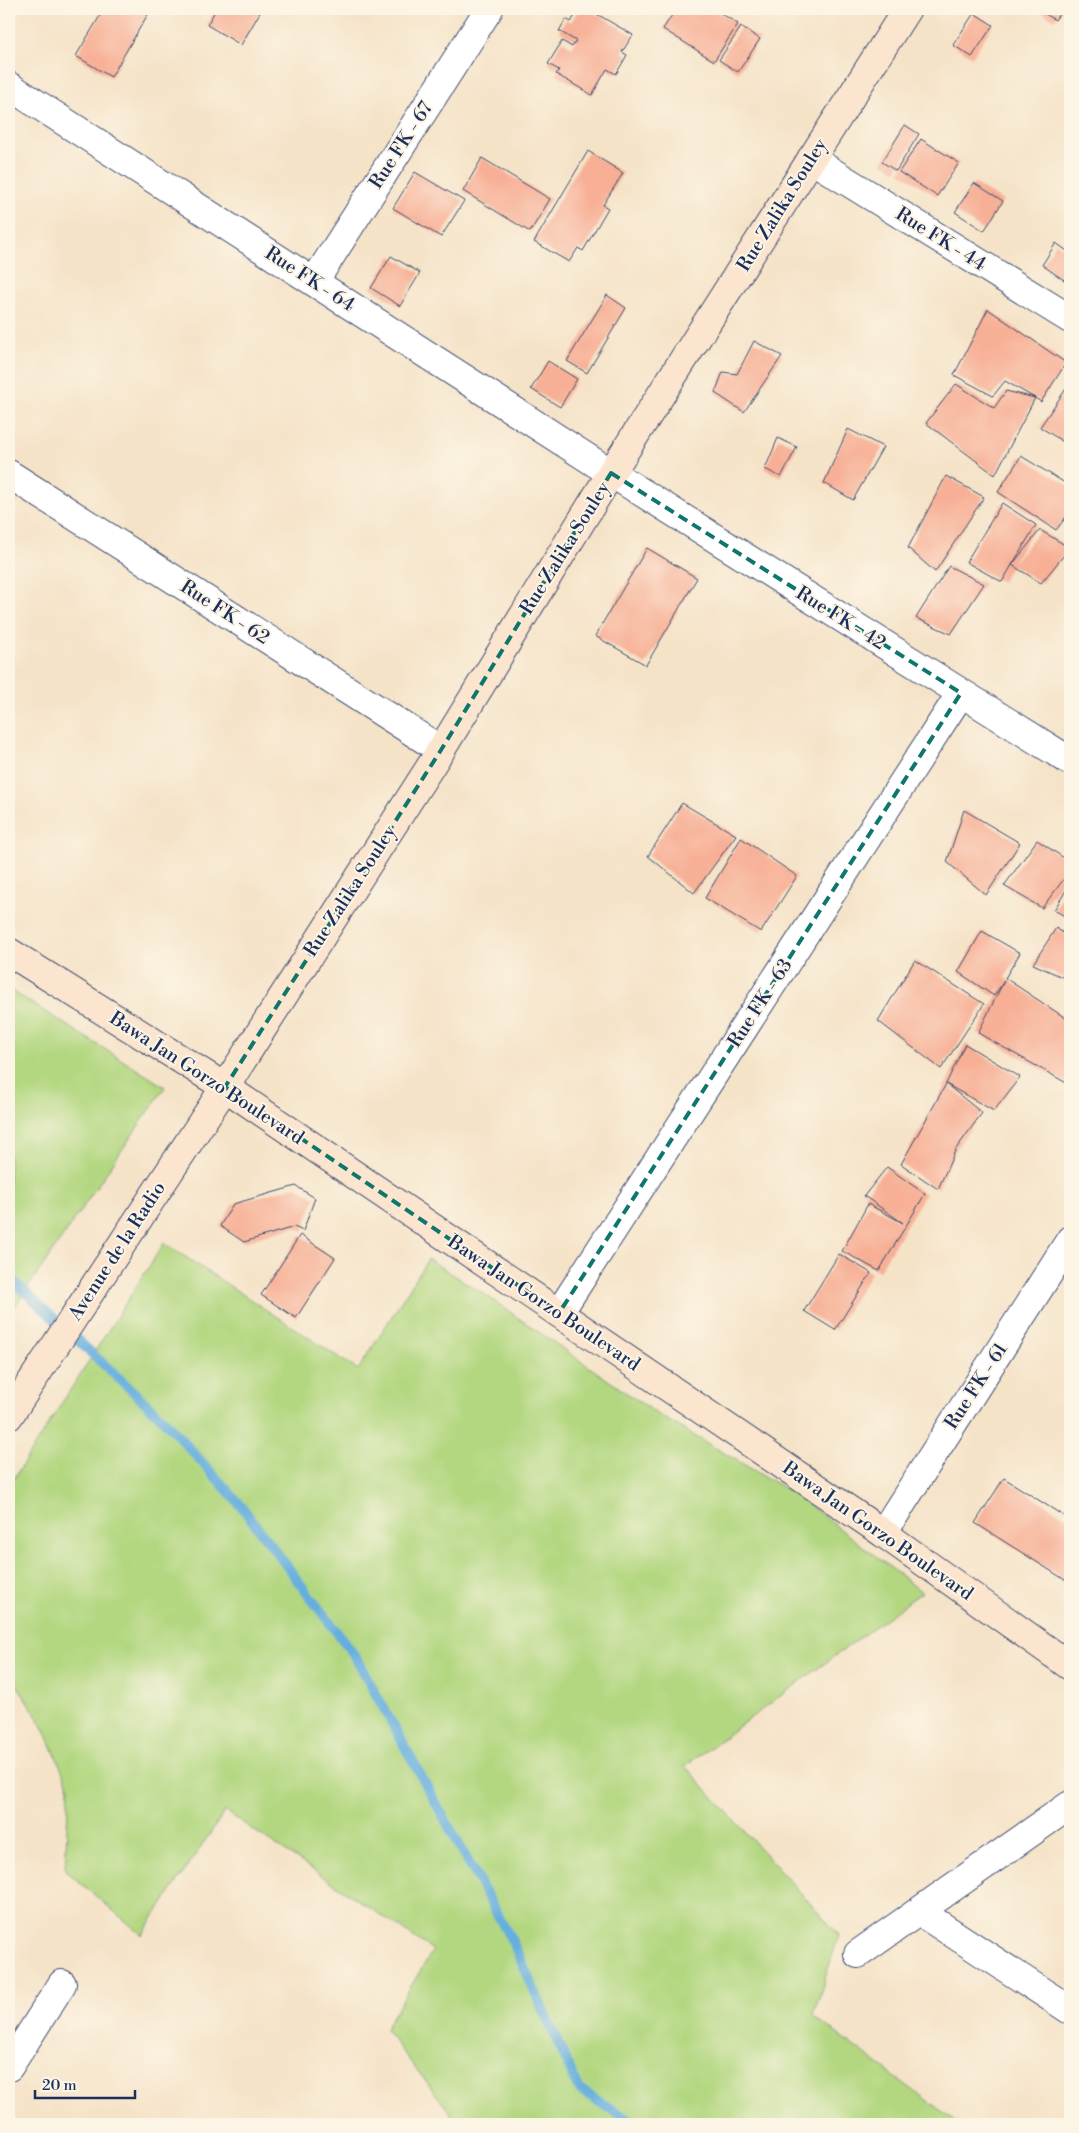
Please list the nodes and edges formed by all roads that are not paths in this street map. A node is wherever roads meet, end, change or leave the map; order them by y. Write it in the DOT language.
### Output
graph roads {
  1 [pos="489,9"];
  2 [pos="907,9"];
  3 [pos="9,86"];
  4 [pos="811,159"];
  5 [pos="314,282"];
  6 [pos="1070,319"];
  7 [pos="611,473"];
  8 [pos="9,474"];
  9 [pos="960,693"];
  10 [pos="441,750"];
  11 [pos="1070,761"];
  12 [pos="9,952"];
  13 [pos="224,1087"];
  14 [pos="1070,1240"];
  15 [pos="559,1313"];
  16 [pos="9,1416"];
  17 [pos="883,1533"];
  18 [pos="1070,1666"];
  19 [pos="1070,1805"];
  20 [pos="920,1912"];
  21 [pos="858,1954"];
  22 [pos="62,1984"];
  23 [pos="1070,2010"];
  24 [pos="9,2067"];
  1 -- 5 [label="street, Rue FK - 67"];
  2 -- 4 [label="street, Rue Zalika Souley"];
  3 -- 5 [label="street, Rue FK - 64"];
  4 -- 6 [label="street, Rue FK - 44"];
  4 -- 7 [label="street, Rue Zalika Souley"];
  5 -- 7 [label="street, Rue FK - 64"];
  7 -- 9 [label="street, Rue FK - 42"];
  7 -- 10 [label="street, Rue Zalika Souley"];
  8 -- 10 [label="street, Rue FK - 62"];
  9 -- 11 [label="street, Rue FK - 42"];
  9 -- 15 [label="street, Rue FK - 63"];
  10 -- 13 [label="street, Rue Zalika Souley"];
  12 -- 13 [label="street, Bawa Jan Gorzo Boulevard"];
  13 -- 15 [label="street, Bawa Jan Gorzo Boulevard"];
  13 -- 16 [label="street, Avenue de la Radio"];
  14 -- 17 [label="street, Rue FK - 61"];
  15 -- 17 [label="street, Bawa Jan Gorzo Boulevard"];
  17 -- 18 [label="street, Bawa Jan Gorzo Boulevard"];
  19 -- 20 [label="street"];
  20 -- 21 [label="street"];
  20 -- 23 [label="street"];
  22 -- 24 [label="street"];
}
